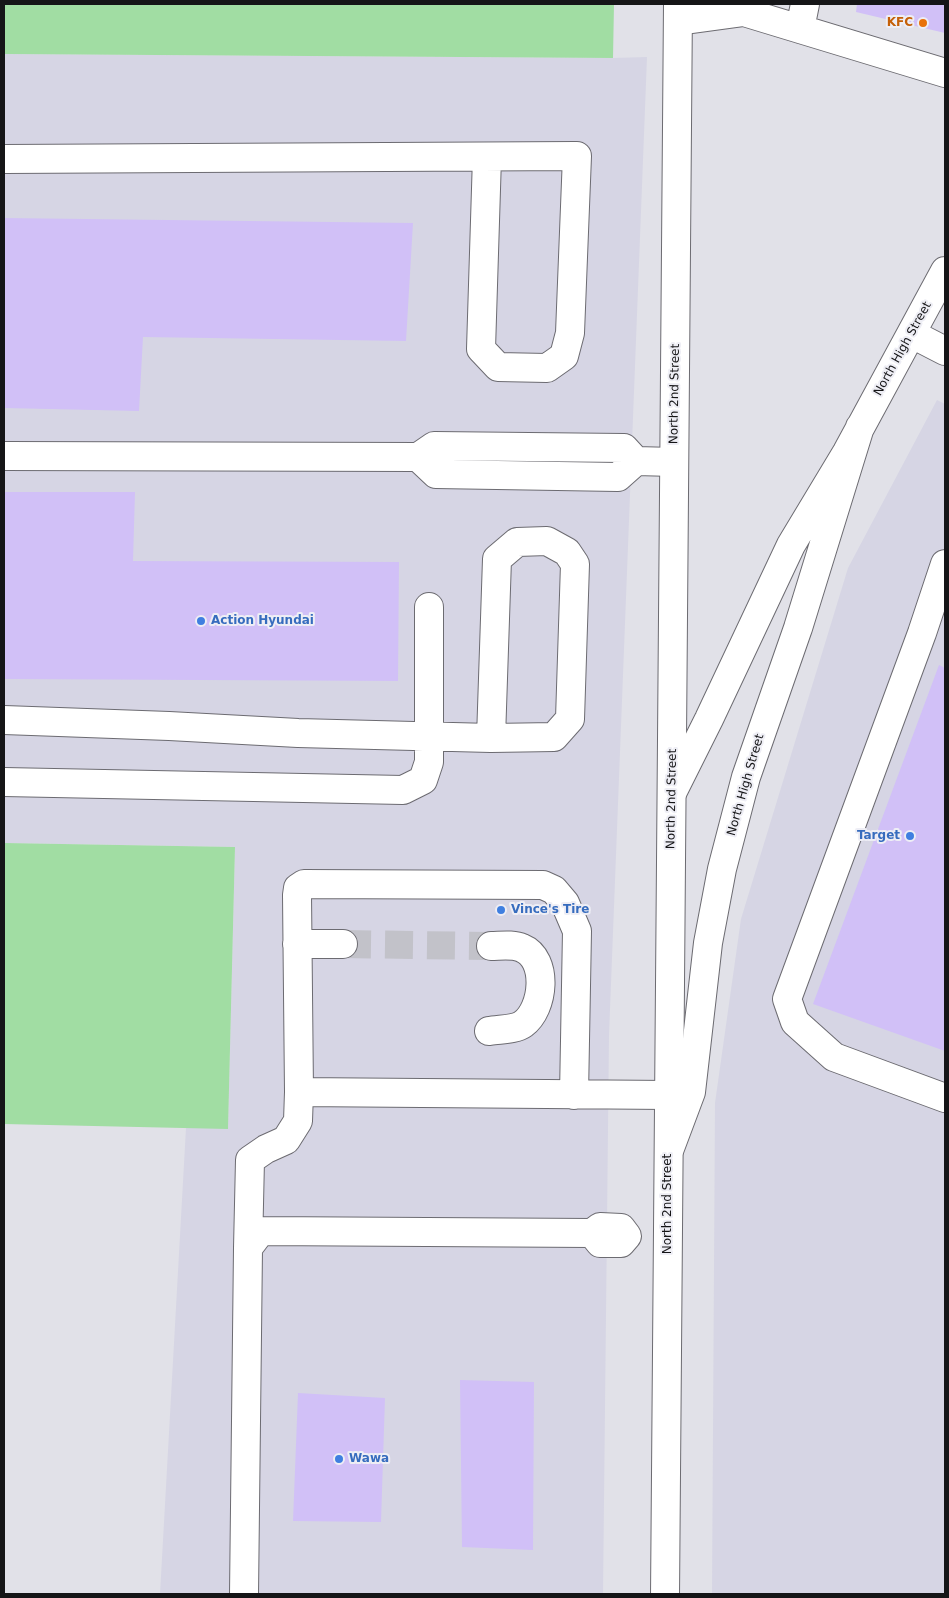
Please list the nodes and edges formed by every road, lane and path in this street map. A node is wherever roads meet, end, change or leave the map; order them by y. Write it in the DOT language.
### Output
graph roads {
  1 [pos="678,12"];
  2 [pos="802,17"];
  3 [pos="945,74"];
  4 [pos="487,157"];
  5 [pos="4,159"];
  6 [pos="945,271"];
  7 [pos="912,334"];
  8 [pos="945,351"];
  9 [pos="860,426"];
  10 [pos="4,456"];
  11 [pos="674,462"];
  12 [pos="945,564"];
  13 [pos="429,607"];
  14 [pos="4,720"];
  15 [pos="429,736"];
  16 [pos="491,738"];
  17 [pos="4,782"];
  18 [pos="672,793"];
  19 [pos="297,944"];
  20 [pos="343,944"];
  21 [pos="491,946"];
  22 [pos="489,1031"];
  23 [pos="299,1092"];
  24 [pos="574,1094"];
  25 [pos="669,1095"];
  26 [pos="945,1098"];
  27 [pos="668,1151"];
  28 [pos="592,1233"];
  29 [pos="248,1248"];
  30 [pos="244,1594"];
  31 [pos="665,1594"];
  1 -- 2 [label="main road"];
  1 -- 11 [label="main road, North 2nd Street"];
  2 -- 3 [label="main road"];
  4 -- 4 [label="main road"];
  4 -- 5 [label="main road"];
  6 -- 7 [label="main road, North High Street"];
  7 -- 8 [label="main road"];
  7 -- 9 [label="main road, North High Street"];
  9 -- 18 [label="main road, North High Street"];
  9 -- 27 [label="main road, North High Street"];
  10 -- 11 [label="main road"];
  11 -- 18 [label="main road, North 2nd Street"];
  12 -- 26 [label="main road"];
  13 -- 15 [label="main road"];
  14 -- 15 [label="main road"];
  15 -- 16 [label="main road"];
  15 -- 17 [label="main road"];
  16 -- 16 [label="main road"];
  18 -- 25 [label="main road, North 2nd Street"];
  19 -- 20 [label="main road"];
  19 -- 23 [label="main road"];
  19 -- 24 [label="main road"];
  21 -- 22 [label="main road"];
  23 -- 24 [label="main road"];
  23 -- 29 [label="main road"];
  24 -- 25 [label="main road"];
  25 -- 27 [label="main road, North 2nd Street"];
  27 -- 31 [label="main road, North 2nd Street"];
  28 -- 29 [label="main road"];
  29 -- 30 [label="main road"];
}
